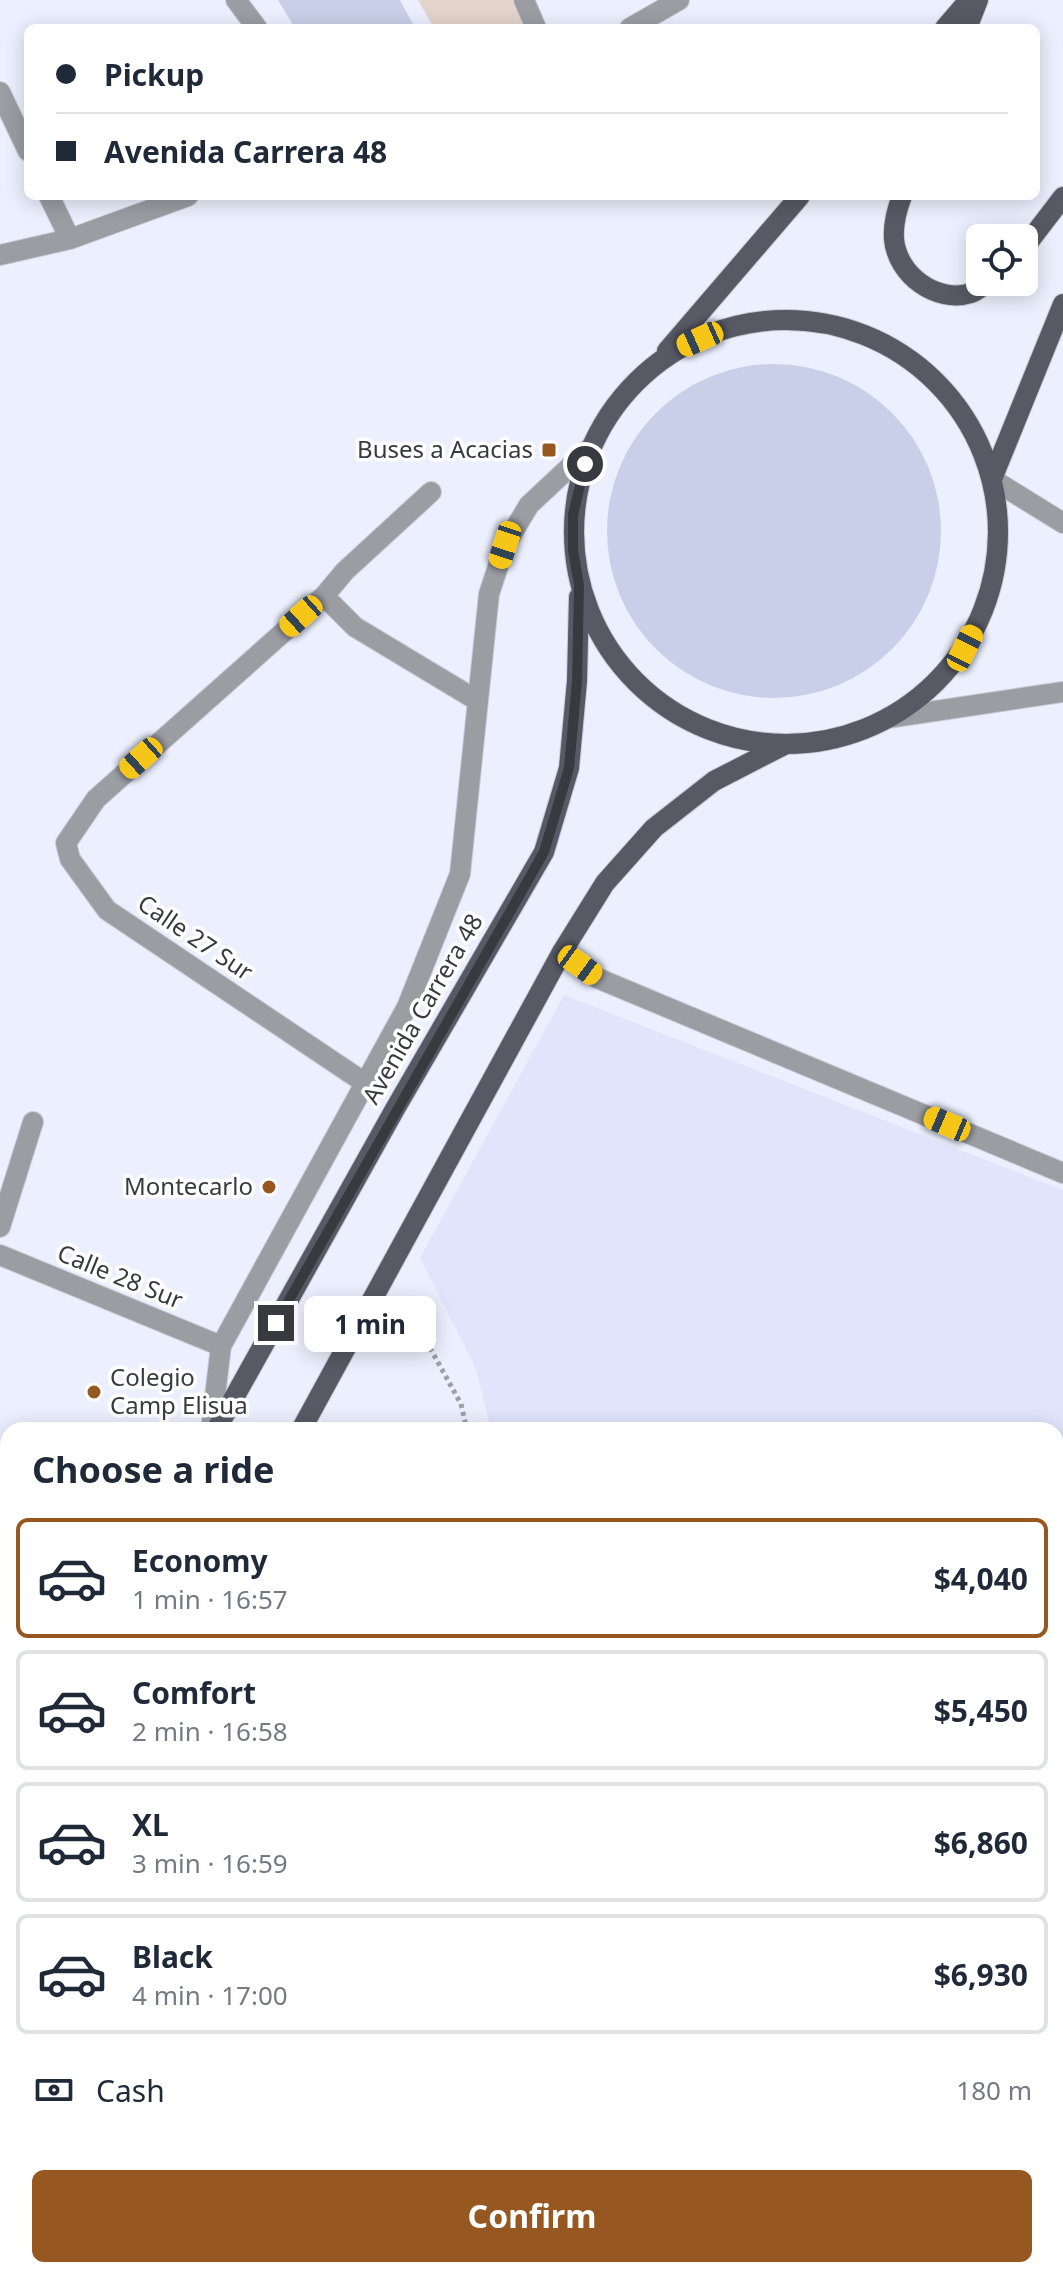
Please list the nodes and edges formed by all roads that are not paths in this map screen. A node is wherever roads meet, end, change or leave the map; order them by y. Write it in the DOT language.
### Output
graph roads {
  1 [pos="236,0"];
  2 [pos="524,0"];
  3 [pos="679,0"];
  4 [pos="969,0"];
  5 [pos="978,0"];
  6 [pos="254,24"];
  7 [pos="534,24"];
  8 [pos="637,24"];
  9 [pos="948,24"];
  10 [pos="969,24"];
  11 [pos="0,92"];
  12 [pos="24,143"];
  13 [pos="1063,197"];
  14 [pos="51,200"];
  15 [pos="177,200"];
  16 [pos="797,200"];
  17 [pos="900,200"];
  18 [pos="1038,230"];
  19 [pos="70,239"];
  20 [pos="0,255"];
  21 [pos="966,293"];
  22 [pos="1063,304"];
  23 [pos="654,366"];
  24 [pos="590,448"];
  25 [pos="992,479"];
  26 [pos="431,492"];
  27 [pos="1063,523"];
  28 [pos="579,585"];
  29 [pos="324,596"];
  30 [pos="1063,692"];
  31 [pos="478,701"];
  32 [pos="888,718"];
  33 [pos="786,744"];
  34 [pos="562,952"];
  35 [pos="365,1083"];
  36 [pos="33,1122"];
  37 [pos="1063,1173"];
  38 [pos="0,1227"];
  39 [pos="0,1255"];
  40 [pos="221,1346"];
  41 [pos="214,1422"];
  42 [pos="218,1422"];
  43 [pos="305,1422"];
  1 -- 6 [label="street"];
  2 -- 7 [label="street"];
  3 -- 8 [label="street"];
  4 -- 9 [label="main road"];
  5 -- 10 [label="main road"];
  11 -- 12 [label="street"];
  13 -- 18 [label="main road"];
  14 -- 19 [label="street"];
  15 -- 19 [label="street"];
  16 -- 23 [label="main road"];
  17 -- 21 [label="main road"];
  19 -- 20 [label="street"];
  22 -- 25 [label="main road"];
  23 -- 24 [label="main road"];
  23 -- 25 [label="main road"];
  24 -- 28 [label="main road"];
  24 -- 31 [label="street"];
  25 -- 27 [label="street"];
  25 -- 32 [label="main road"];
  26 -- 29 [label="street"];
  28 -- 33 [label="main road"];
  28 -- 42 [label="main road, Avenida Carrera 48"];
  29 -- 31 [label="street"];
  29 -- 35 [label="street, Calle 27 Sur"];
  30 -- 32 [label="street"];
  31 -- 35 [label="street"];
  32 -- 33 [label="main road"];
  33 -- 34 [label="main road"];
  34 -- 37 [label="street"];
  34 -- 43 [label="main road"];
  35 -- 40 [label="street"];
  36 -- 38 [label="street"];
  39 -- 40 [label="street, Calle 28 Sur"];
  40 -- 41 [label="street"];
}
